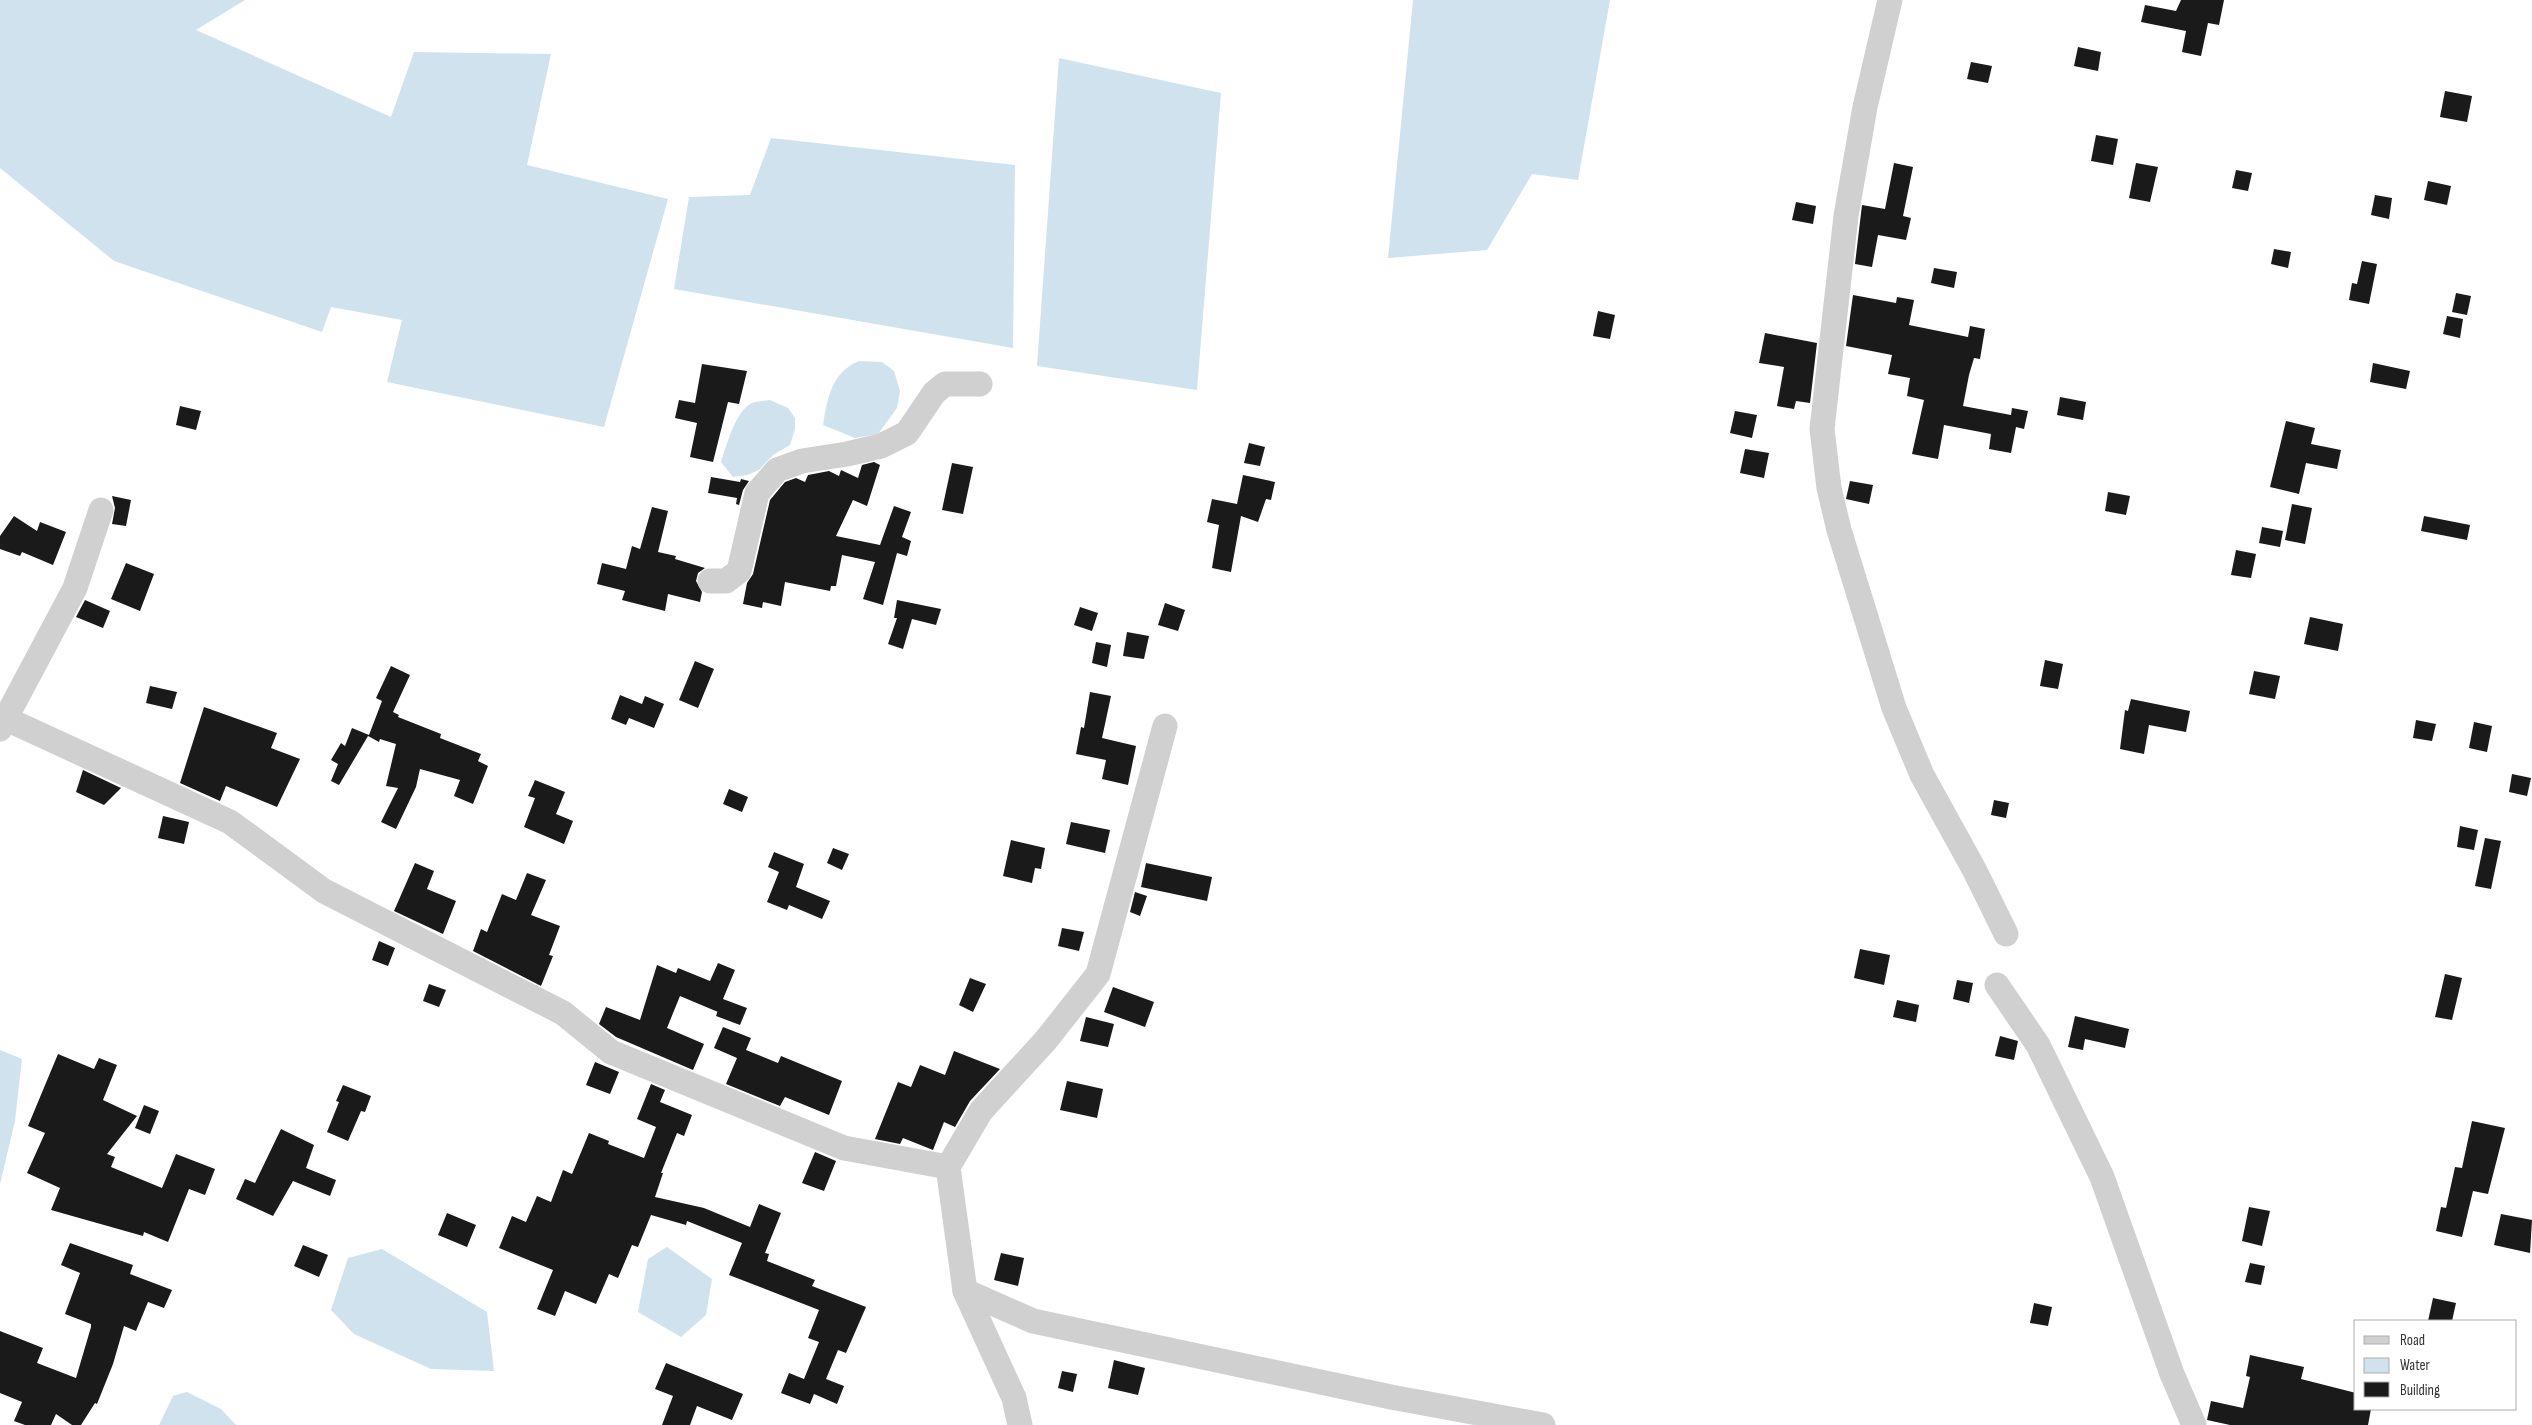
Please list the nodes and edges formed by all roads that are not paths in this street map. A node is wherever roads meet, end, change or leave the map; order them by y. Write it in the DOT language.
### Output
graph roads {
  1 [pos="1890,0"];
  2 [pos="980,384"];
  3 [pos="101,510"];
  4 [pos="710,581"];
  5 [pos="2,721"];
  6 [pos="1165,726"];
  7 [pos="2006,934"];
  8 [pos="1997,985"];
  9 [pos="948,1166"];
  10 [pos="965,1291"];
  11 [pos="1020,1425"];
  12 [pos="1543,1425"];
  13 [pos="2194,1425"];
  1 -- 7 [label="street"];
  2 -- 4 [label="street"];
  3 -- 5 [label="street"];
  5 -- 9 [label="street"];
  6 -- 9 [label="street"];
  8 -- 13 [label="street"];
  9 -- 10 [label="street"];
  10 -- 11 [label="street"];
  10 -- 12 [label="street"];
}
